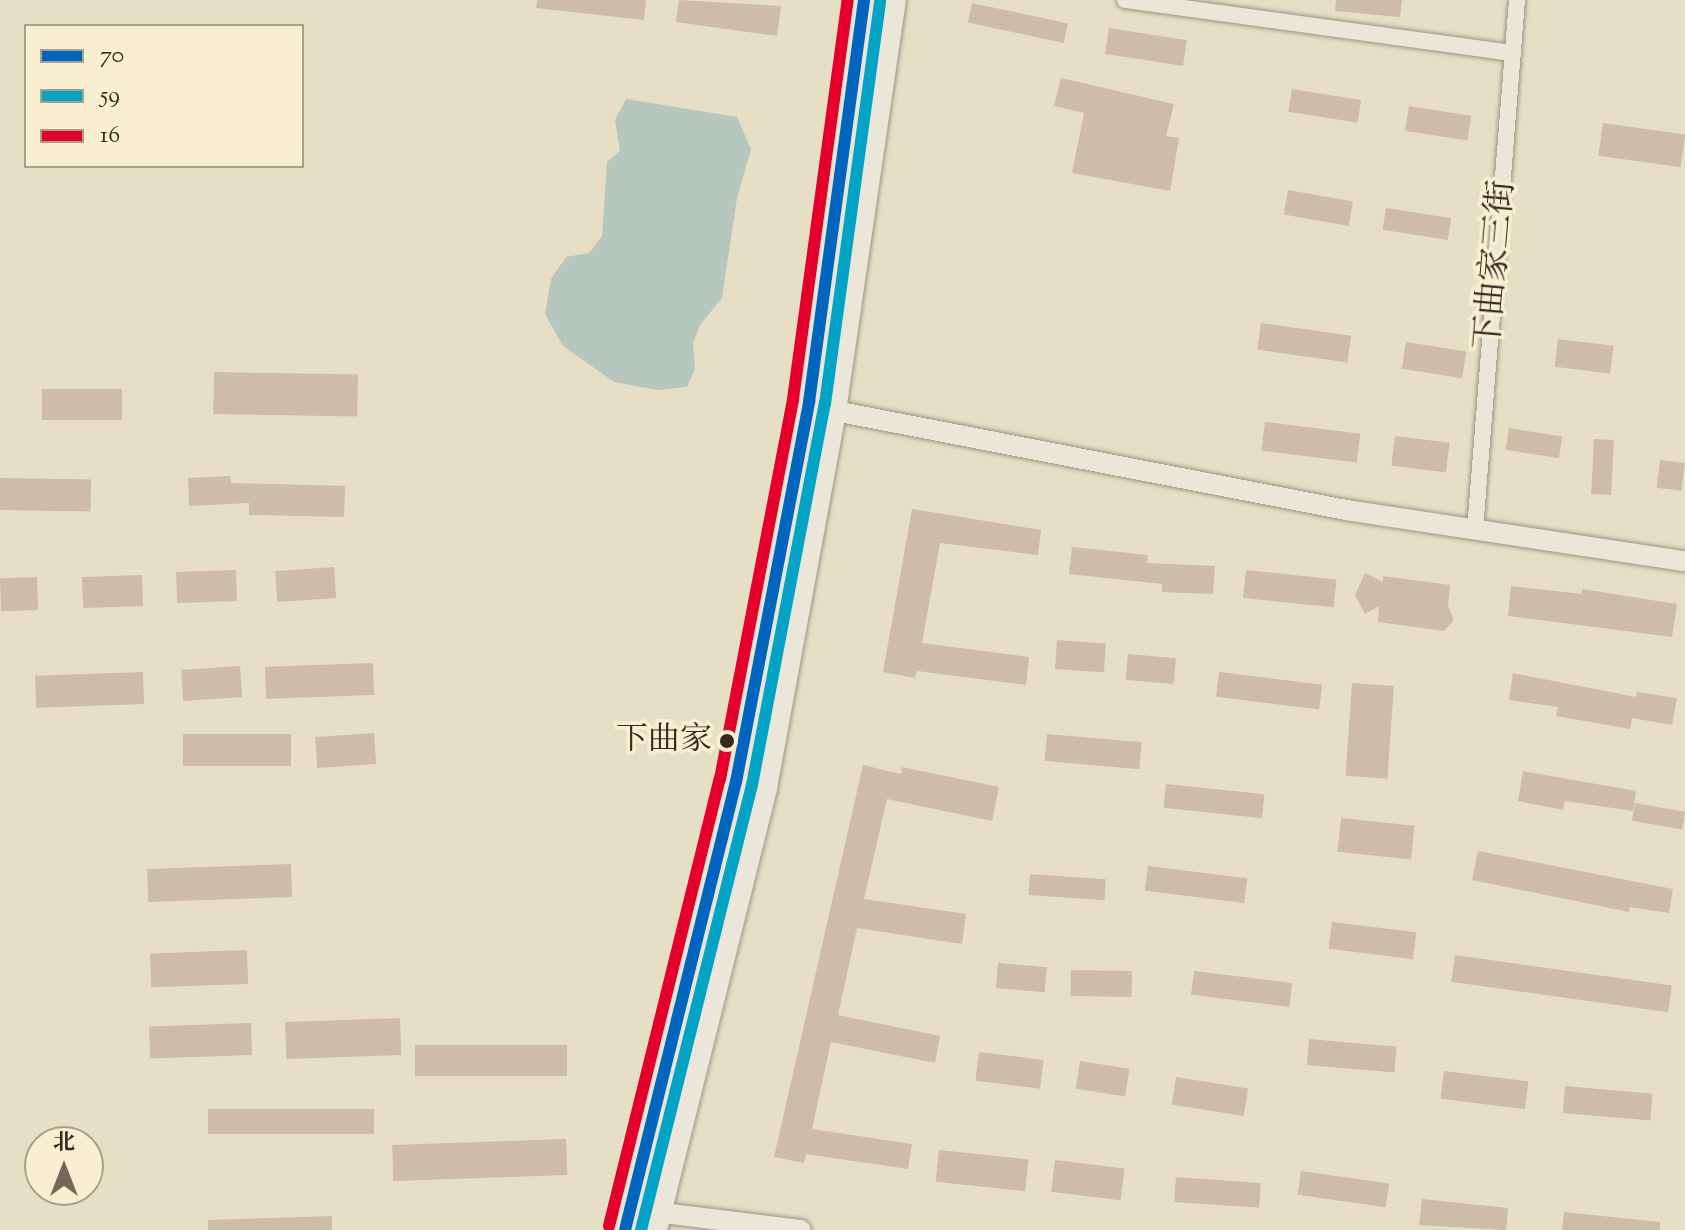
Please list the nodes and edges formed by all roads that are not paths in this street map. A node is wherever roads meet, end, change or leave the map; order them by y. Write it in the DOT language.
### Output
graph roads {
  1 [pos="864,0"];
  2 [pos="895,0"];
  3 [pos="1125,0"];
  4 [pos="1517,0"];
  5 [pos="1513,53"];
  6 [pos="835,411"];
  7 [pos="1475,530"];
  8 [pos="1685,561"];
  9 [pos="628,1220"];
  10 [pos="658,1222"];
  11 [pos="801,1230"];
  1 -- 9 [label="main road"];
  2 -- 6 [label="main road"];
  3 -- 5 [label="street"];
  4 -- 5 [label="street, 下曲家三街"];
  5 -- 7 [label="street, 下曲家三街"];
  6 -- 7 [label="street"];
  6 -- 10 [label="main road"];
  7 -- 8 [label="street"];
  9 -- 10 [label="street"];
  10 -- 11 [label="street"];
}
